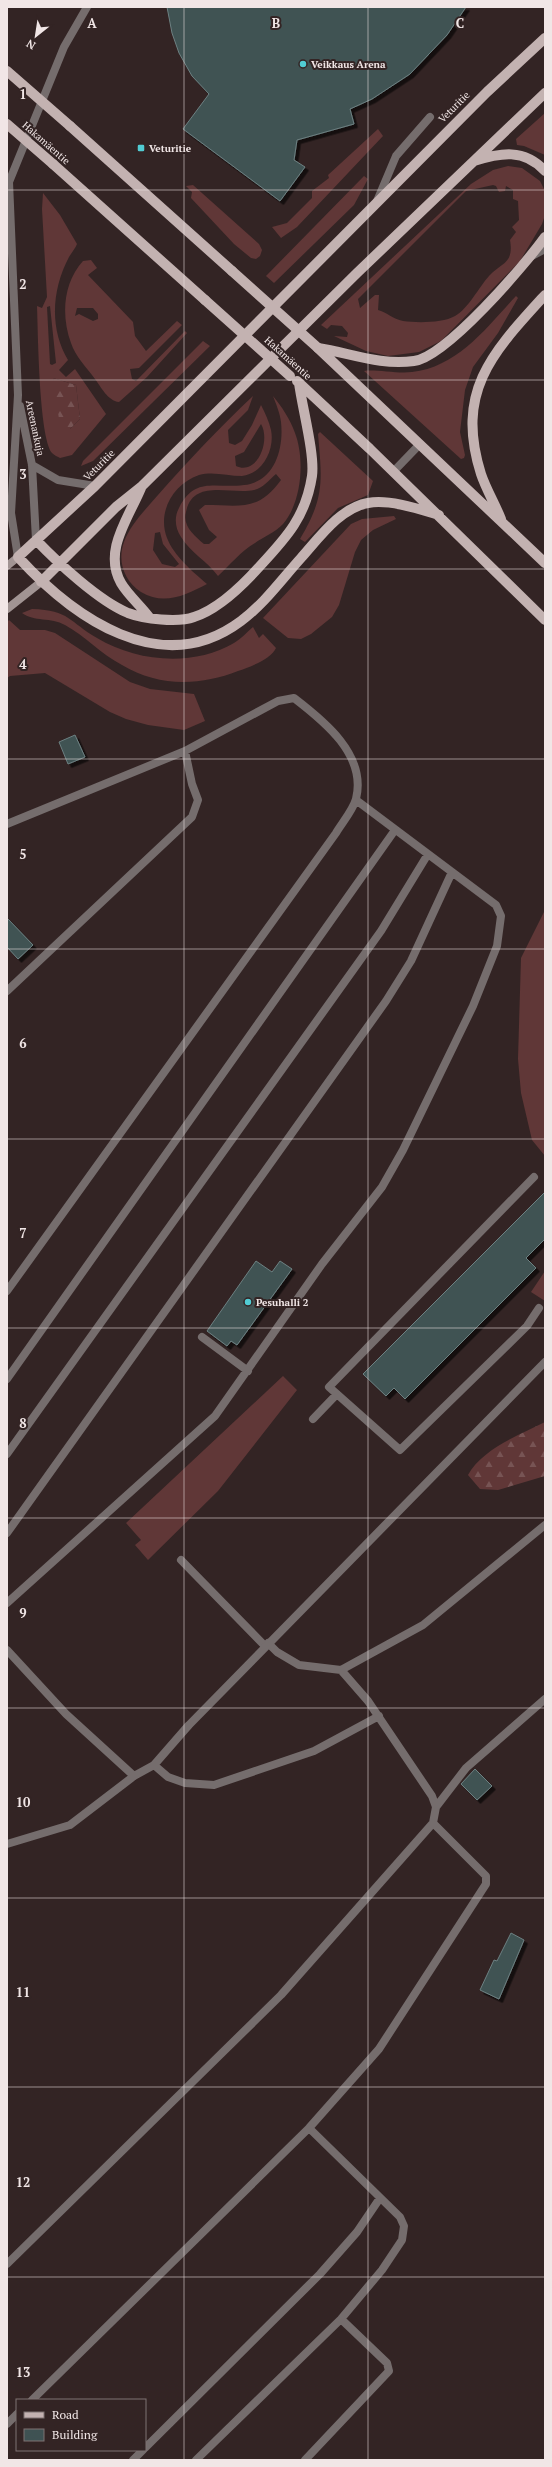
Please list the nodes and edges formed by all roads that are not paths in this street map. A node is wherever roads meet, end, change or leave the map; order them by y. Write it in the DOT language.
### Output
graph roads {
  1 [pos="87,7"];
  2 [pos="545,38"];
  3 [pos="7,71"];
  4 [pos="545,93"];
  5 [pos="430,117"];
  6 [pos="7,124"];
  7 [pos="472,162"];
  8 [pos="545,171"];
  9 [pos="376,202"];
  10 [pos="545,238"];
  11 [pos="545,249"];
  12 [pos="532,256"];
  13 [pos="545,295"];
  14 [pos="318,348"];
  15 [pos="299,383"];
  16 [pos="18,395"];
  17 [pos="420,444"];
  18 [pos="32,465"];
  19 [pos="393,472"];
  20 [pos="95,486"];
  21 [pos="141,486"];
  22 [pos="442,518"];
  23 [pos="502,522"];
  24 [pos="36,540"];
  25 [pos="18,557"];
  26 [pos="545,563"];
  27 [pos="59,565"];
  28 [pos="7,566"];
  29 [pos="41,582"];
  30 [pos="7,609"];
  31 [pos="149,617"];
  32 [pos="545,620"];
  33 [pos="185,751"];
  34 [pos="356,800"];
  35 [pos="7,824"];
  36 [pos="395,830"];
  37 [pos="428,854"];
  38 [pos="452,872"];
  39 [pos="7,991"];
  40 [pos="534,1177"];
  41 [pos="7,1291"];
  42 [pos="539,1308"];
  43 [pos="202,1338"];
  44 [pos="545,1362"];
  45 [pos="248,1371"];
  46 [pos="7,1379"];
  47 [pos="337,1394"];
  48 [pos="313,1419"];
  49 [pos="7,1454"];
  50 [pos="545,1525"];
  51 [pos="7,1533"];
  52 [pos="181,1560"];
  53 [pos="7,1603"];
  54 [pos="266,1644"];
  55 [pos="7,1650"];
  56 [pos="341,1670"];
  57 [pos="545,1699"];
  58 [pos="379,1716"];
  59 [pos="154,1765"];
  60 [pos="134,1776"];
  61 [pos="436,1807"];
  62 [pos="433,1823"];
  63 [pos="7,1844"];
  64 [pos="309,2128"];
  65 [pos="380,2198"];
  66 [pos="7,2264"];
  67 [pos="341,2319"];
  68 [pos="33,2399"];
  69 [pos="16,2415"];
  70 [pos="7,2424"];
  71 [pos="146,2447"];
  72 [pos="142,2451"];
  73 [pos="133,2460"];
  74 [pos="196,2460"];
  75 [pos="305,2460"];
  1 -- 16 [label="street, Areenankuja"];
  2 -- 9 [label="main road, Veturitie"];
  3 -- 14 [label="main road, bridge"];
  4 -- 7 [label="main road"];
  5 -- 9 [label="street"];
  6 -- 15 [label="main road, Hakamäentie, bridge"];
  7 -- 8 [label="main road"];
  7 -- 21 [label="main road"];
  9 -- 20 [label="main road, Veturitie"];
  10 -- 12 [label="main road"];
  11 -- 12 [label="street"];
  12 -- 14 [label="main road"];
  13 -- 23 [label="main road"];
  14 -- 17 [label="main road"];
  15 -- 19 [label="main road, Hakamäentie"];
  15 -- 31 [label="main road"];
  16 -- 18 [label="street, Areenankuja"];
  16 -- 25 [label="street, Areenankuja"];
  17 -- 19 [label="street"];
  17 -- 23 [label="main road"];
  18 -- 20 [label="street, Areenankuja"];
  18 -- 24 [label="street, Areenankuja"];
  19 -- 22 [label="main road, Hakamäentie"];
  20 -- 24 [label="main road, Veturitie"];
  21 -- 27 [label="main road"];
  21 -- 31 [label="main road"];
  22 -- 29 [label="main road"];
  22 -- 32 [label="main road, Hakamäentie"];
  23 -- 26 [label="main road"];
  24 -- 25 [label="main road, Veturitie"];
  24 -- 27 [label="main road"];
  25 -- 28 [label="main road, Veturitie"];
  25 -- 29 [label="main road"];
  27 -- 29 [label="main road"];
  27 -- 31 [label="main road"];
  29 -- 30 [label="main road"];
  33 -- 34 [label="street"];
  33 -- 35 [label="street"];
  33 -- 39 [label="street"];
  34 -- 36 [label="street"];
  34 -- 41 [label="street"];
  36 -- 37 [label="street"];
  36 -- 46 [label="street"];
  37 -- 38 [label="street"];
  37 -- 49 [label="street"];
  38 -- 45 [label="street"];
  38 -- 51 [label="street"];
  40 -- 47 [label="street"];
  42 -- 47 [label="street"];
  43 -- 45 [label="street"];
  44 -- 54 [label="street"];
  45 -- 53 [label="street"];
  47 -- 48 [label="street"];
  50 -- 56 [label="street"];
  52 -- 54 [label="street"];
  54 -- 56 [label="street"];
  54 -- 59 [label="street"];
  55 -- 60 [label="street"];
  56 -- 58 [label="street"];
  57 -- 61 [label="street"];
  58 -- 59 [label="street"];
  58 -- 61 [label="street"];
  59 -- 60 [label="street"];
  60 -- 63 [label="street"];
  61 -- 62 [label="street"];
  62 -- 64 [label="street"];
  62 -- 66 [label="street"];
  64 -- 65 [label="street"];
  64 -- 68 [label="street"];
  65 -- 67 [label="street"];
  65 -- 71 [label="street"];
  67 -- 74 [label="street"];
  67 -- 75 [label="street"];
  69 -- 70 [label="street"];
  72 -- 73 [label="street"];
}
